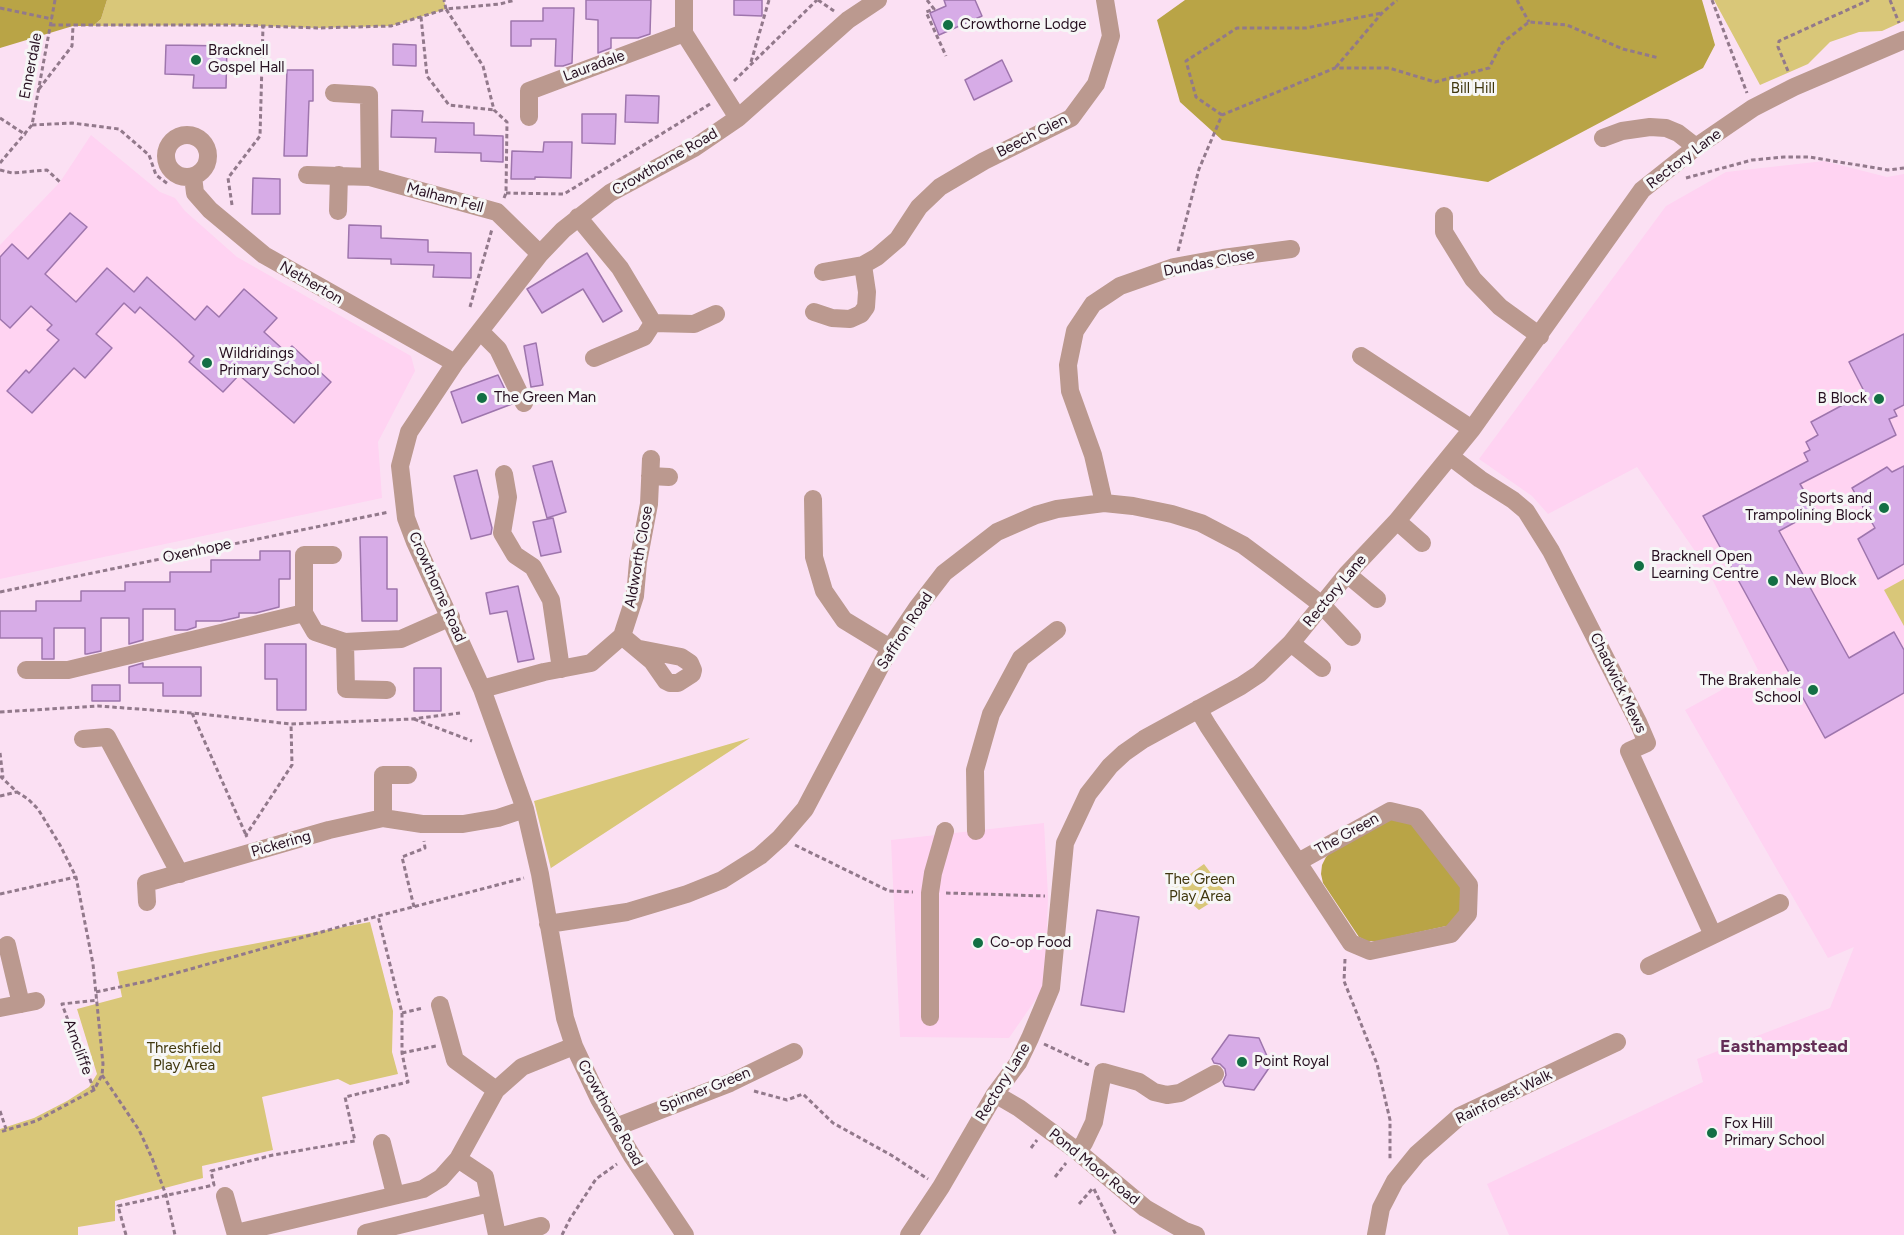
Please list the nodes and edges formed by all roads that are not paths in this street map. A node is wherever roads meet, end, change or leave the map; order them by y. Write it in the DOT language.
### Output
graph roads {
  1 [pos="684,0"];
  2 [pos="878,0"];
  3 [pos="1105,0"];
  4 [pos="1902,32"];
  5 [pos="684,33"];
  6 [pos="334,93"];
  7 [pos="529,117"];
  8 [pos="738,118"];
  9 [pos="1604,138"];
  10 [pos="1696,147"];
  11 [pos="307,175"];
  12 [pos="339,175"];
  13 [pos="193,176"];
  14 [pos="370,177"];
  15 [pos="338,211"];
  16 [pos="1444,216"];
  17 [pos="578,217"];
  18 [pos="1291,249"];
  19 [pos="540,254"];
  20 [pos="863,265"];
  21 [pos="823,272"];
  22 [pos="814,312"];
  23 [pos="716,314"];
  24 [pos="652,323"];
  25 [pos="480,331"];
  26 [pos="1540,336"];
  27 [pos="1360,356"];
  28 [pos="594,358"];
  29 [pos="455,363"];
  30 [pos="524,403"];
  31 [pos="1472,429"];
  32 [pos="1451,457"];
  33 [pos="504,474"];
  34 [pos="669,477"];
  35 [pos="813,499"];
  36 [pos="1104,503"];
  37 [pos="1397,520"];
  38 [pos="1422,543"];
  39 [pos="333,555"];
  40 [pos="1347,574"];
  41 [pos="1377,598"];
  42 [pos="1322,605"];
  43 [pos="304,613"];
  44 [pos="451,617"];
  45 [pos="1057,630"];
  46 [pos="622,636"];
  47 [pos="1352,637"];
  48 [pos="345,642"];
  49 [pos="1291,643"];
  50 [pos="890,648"];
  51 [pos="640,649"];
  52 [pos="1322,668"];
  53 [pos="561,669"];
  54 [pos="26,670"];
  55 [pos="482,689"];
  56 [pos="387,690"];
  57 [pos="1198,709"];
  58 [pos="83,739"];
  59 [pos="408,775"];
  60 [pos="525,809"];
  61 [pos="383,818"];
  62 [pos="945,831"];
  63 [pos="976,831"];
  64 [pos="1298,862"];
  65 [pos="180,874"];
  66 [pos="147,902"];
  67 [pos="1780,903"];
  68 [pos="548,924"];
  69 [pos="1713,935"];
  70 [pos="7,945"];
  71 [pos="1648,966"];
  72 [pos="440,1005"];
  73 [pos="0,1008"];
  74 [pos="930,1017"];
  75 [pos="1617,1042"];
  76 [pos="574,1046"];
  77 [pos="794,1052"];
  78 [pos="1215,1074"];
  79 [pos="496,1090"];
  80 [pos="995,1094"];
  81 [pos="616,1127"];
  82 [pos="382,1143"];
  83 [pos="1073,1155"];
  84 [pos="458,1159"];
  85 [pos="395,1194"];
  86 [pos="225,1196"];
  87 [pos="490,1203"];
  88 [pos="360,1204"];
  89 [pos="541,1226"];
  90 [pos="236,1234"];
  91 [pos="366,1234"];
  92 [pos="497,1235"];
  93 [pos="506,1235"];
  94 [pos="685,1235"];
  95 [pos="909,1235"];
  96 [pos="1196,1235"];
  97 [pos="1376,1235"];
  1 -- 5 [label="street"];
  2 -- 8 [label="street, Crowthorne Road"];
  3 -- 20 [label="street, Beech Glen"];
  4 -- 10 [label="street, Rectory Lane"];
  5 -- 7 [label="street, Lauradale"];
  5 -- 8 [label="street"];
  6 -- 14 [label="street"];
  8 -- 17 [label="street, Crowthorne Road"];
  9 -- 10 [label="street"];
  10 -- 26 [label="street, Rectory Lane"];
  11 -- 12 [label="street, Malham Fell"];
  12 -- 14 [label="street, Malham Fell"];
  12 -- 15 [label="street"];
  13 -- 29 [label="street, Netherton"];
  14 -- 19 [label="street, Malham Fell"];
  16 -- 26 [label="street"];
  17 -- 19 [label="street, Crowthorne Road"];
  17 -- 24 [label="street"];
  18 -- 36 [label="street, Dundas Close"];
  19 -- 25 [label="street, Crowthorne Road"];
  20 -- 21 [label="street"];
  20 -- 22 [label="street"];
  23 -- 24 [label="street"];
  24 -- 28 [label="street"];
  25 -- 29 [label="street, Crowthorne Road"];
  25 -- 30 [label="street"];
  26 -- 31 [label="street, Rectory Lane"];
  27 -- 31 [label="street"];
  29 -- 44 [label="street, Crowthorne Road"];
  31 -- 32 [label="street, Rectory Lane"];
  32 -- 37 [label="street, Rectory Lane"];
  32 -- 69 [label="street, Chadwick Mews"];
  33 -- 53 [label="street"];
  34 -- 46 [label="street, Aldworth Close"];
  35 -- 50 [label="street"];
  36 -- 42 [label="street, Saffron Road"];
  36 -- 50 [label="street, Saffron Road"];
  37 -- 38 [label="street"];
  37 -- 40 [label="street, Rectory Lane"];
  39 -- 43 [label="street"];
  40 -- 41 [label="street"];
  40 -- 42 [label="street, Rectory Lane"];
  42 -- 47 [label="street, Saffron Road"];
  42 -- 49 [label="street, Rectory Lane"];
  43 -- 48 [label="street"];
  43 -- 54 [label="street"];
  44 -- 48 [label="street"];
  44 -- 55 [label="street, Crowthorne Road"];
  45 -- 63 [label="street"];
  46 -- 51 [label="street"];
  46 -- 53 [label="street"];
  48 -- 56 [label="street"];
  49 -- 52 [label="street"];
  49 -- 57 [label="street, Rectory Lane"];
  50 -- 68 [label="street, Saffron Road"];
  53 -- 55 [label="street"];
  55 -- 60 [label="street, Crowthorne Road"];
  57 -- 64 [label="street, The Green"];
  57 -- 80 [label="street, Rectory Lane"];
  58 -- 65 [label="street"];
  59 -- 61 [label="street"];
  60 -- 61 [label="street, Pickering"];
  60 -- 68 [label="street, Crowthorne Road"];
  61 -- 65 [label="street, Pickering"];
  62 -- 74 [label="street"];
  64 -- 64 [label="street, The Green"];
  65 -- 66 [label="street, Pickering"];
  67 -- 69 [label="street"];
  68 -- 76 [label="street, Crowthorne Road"];
  69 -- 71 [label="street"];
  70 -- 73 [label="street"];
  72 -- 79 [label="street"];
  75 -- 97 [label="street, Rainforest Walk"];
  76 -- 79 [label="street"];
  76 -- 81 [label="street, Crowthorne Road"];
  77 -- 81 [label="street, Spinner Green"];
  78 -- 83 [label="street"];
  79 -- 84 [label="street"];
  80 -- 83 [label="street, Pond Moor Road"];
  80 -- 95 [label="street, Rectory Lane"];
  81 -- 94 [label="street, Crowthorne Road"];
  82 -- 85 [label="street"];
  83 -- 96 [label="street, Pond Moor Road"];
  84 -- 85 [label="street"];
  84 -- 87 [label="street"];
  85 -- 88 [label="street"];
  86 -- 90 [label="street"];
  87 -- 91 [label="street"];
  87 -- 92 [label="street"];
  88 -- 90 [label="street"];
  88 -- 91 [label="street"];
  89 -- 93 [label="street"];
}
